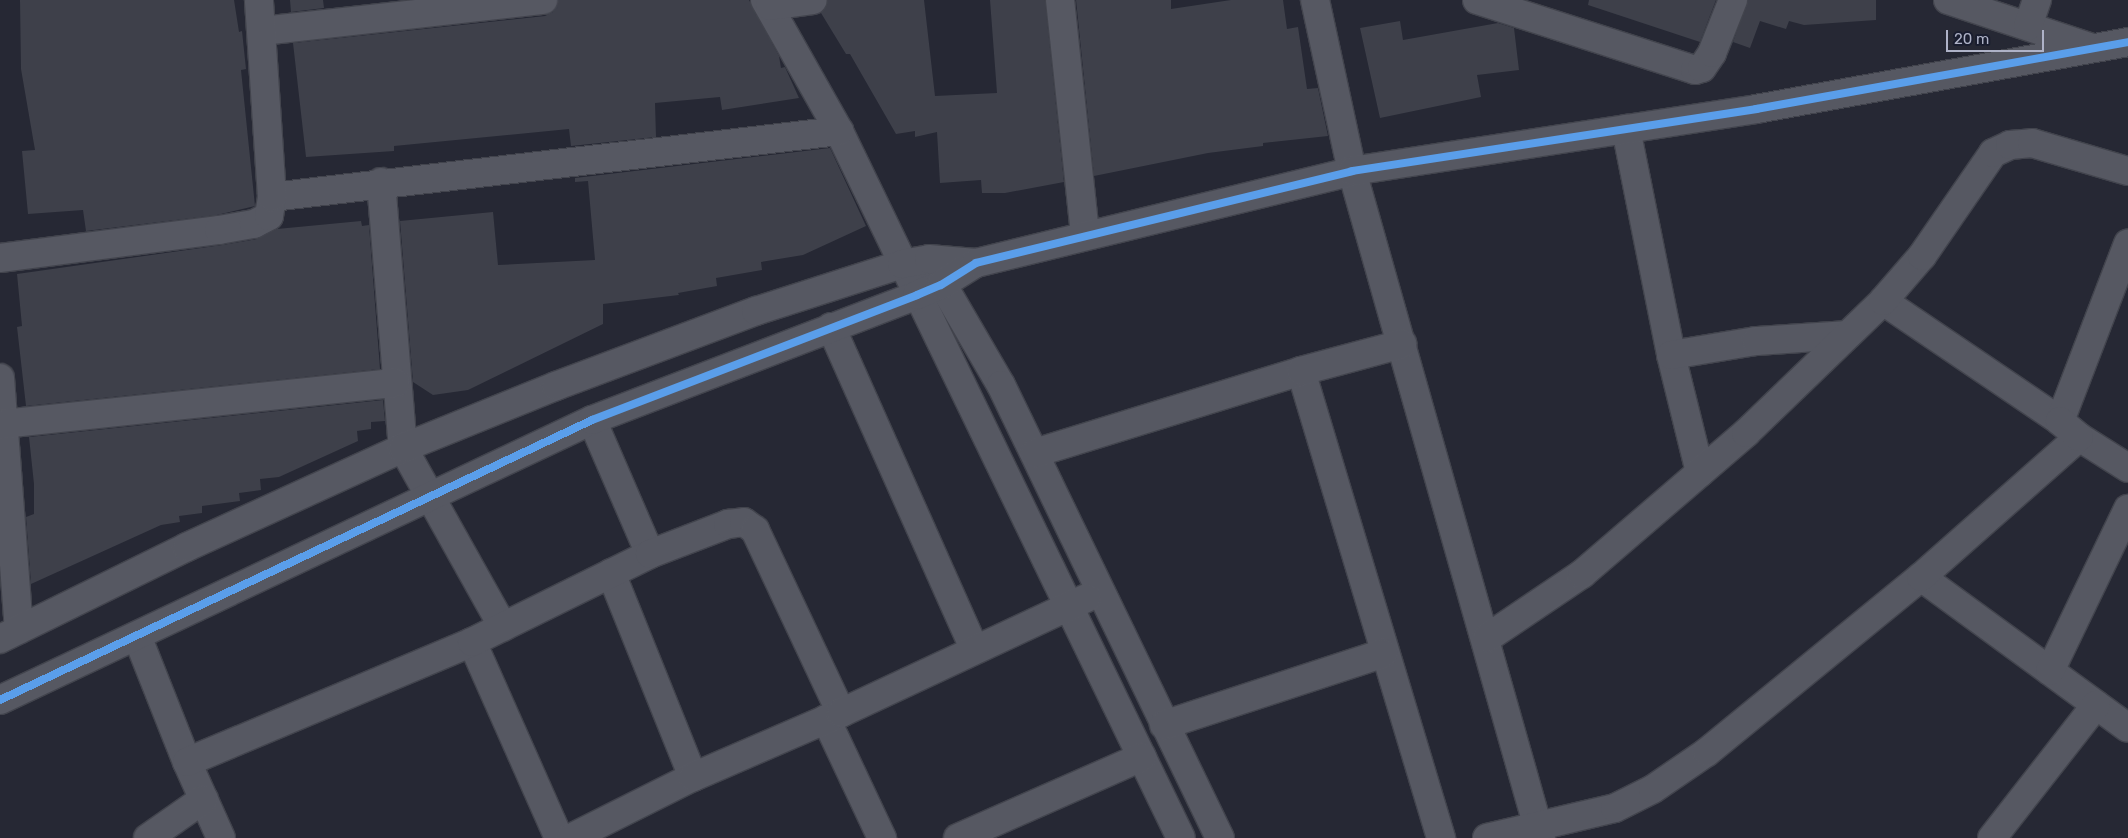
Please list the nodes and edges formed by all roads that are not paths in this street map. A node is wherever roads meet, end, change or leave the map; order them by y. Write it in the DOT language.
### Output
graph roads {
  1 [pos="259,0"];
  2 [pos="543,0"];
  3 [pos="813,0"];
  4 [pos="1060,0"];
  5 [pos="1315,0"];
  6 [pos="1477,0"];
  7 [pos="1733,0"];
  8 [pos="1948,0"];
  9 [pos="2037,0"];
  10 [pos="768,3"];
  11 [pos="2028,26"];
  12 [pos="262,31"];
  13 [pos="2128,42"];
  14 [pos="2090,48"];
  15 [pos="1626,130"];
  16 [pos="840,131"];
  17 [pos="1352,171"];
  18 [pos="2128,171"];
  19 [pos="381,182"];
  20 [pos="272,197"];
  21 [pos="882,218"];
  22 [pos="1085,234"];
  23 [pos="2128,244"];
  24 [pos="0,258"];
  25 [pos="928,259"];
  26 [pos="976,263"];
  27 [pos="902,264"];
  28 [pos="929,290"];
  29 [pos="1883,302"];
  30 [pos="831,327"];
  31 [pos="1846,335"];
  32 [pos="1402,344"];
  33 [pos="1671,355"];
  34 [pos="1301,372"];
  35 [pos="0,378"];
  36 [pos="396,383"];
  37 [pos="592,420"];
  38 [pos="3,424"];
  39 [pos="2070,429"];
  40 [pos="403,448"];
  41 [pos="1035,453"];
  42 [pos="3,463"];
  43 [pos="2128,468"];
  44 [pos="1700,472"];
  45 [pos="429,495"];
  46 [pos="2128,509"];
  47 [pos="650,554"];
  48 [pos="612,573"];
  49 [pos="1921,577"];
  50 [pos="1100,591"];
  51 [pos="1070,606"];
  52 [pos="503,627"];
  53 [pos="9,634"];
  54 [pos="137,636"];
  55 [pos="1487,638"];
  56 [pos="472,642"];
  57 [pos="974,648"];
  58 [pos="1384,653"];
  59 [pos="2050,671"];
  60 [pos="0,700"];
  61 [pos="2096,705"];
  62 [pos="833,716"];
  63 [pos="1164,725"];
  64 [pos="2128,728"];
  65 [pos="1142,757"];
  66 [pos="186,762"];
  67 [pos="693,777"];
  68 [pos="204,799"];
  69 [pos="1540,832"];
  70 [pos="584,835"];
  71 [pos="148,838"];
  72 [pos="221,838"];
  73 [pos="559,838"];
  74 [pos="882,838"];
  75 [pos="958,838"];
  76 [pos="1181,838"];
  77 [pos="1220,838"];
  78 [pos="1441,838"];
  79 [pos="1487,838"];
  80 [pos="1992,838"];
  1 -- 12 [label="street"];
  2 -- 12 [label="street"];
  3 -- 10 [label="street"];
  4 -- 22 [label="street"];
  5 -- 17 [label="street"];
  6 -- 7 [label="street"];
  8 -- 11 [label="street"];
  9 -- 11 [label="street"];
  10 -- 16 [label="street"];
  11 -- 14 [label="street"];
  12 -- 20 [label="street"];
  13 -- 14 [label="street"];
  14 -- 15 [label="street"];
  15 -- 17 [label="street"];
  15 -- 33 [label="street"];
  16 -- 19 [label="street"];
  16 -- 21 [label="street"];
  17 -- 22 [label="street"];
  17 -- 32 [label="street"];
  18 -- 29 [label="street"];
  19 -- 20 [label="street"];
  19 -- 36 [label="street"];
  20 -- 24 [label="street"];
  21 -- 25 [label="street"];
  21 -- 27 [label="street"];
  22 -- 26 [label="street"];
  23 -- 39 [label="street"];
  25 -- 26 [label="street"];
  25 -- 27 [label="street"];
  25 -- 28 [label="street"];
  26 -- 28 [label="street"];
  27 -- 28 [label="street"];
  27 -- 40 [label="street"];
  28 -- 30 [label="street"];
  28 -- 41 [label="street"];
  28 -- 51 [label="street"];
  29 -- 31 [label="street"];
  29 -- 39 [label="street"];
  30 -- 37 [label="street"];
  30 -- 57 [label="street"];
  31 -- 33 [label="street"];
  31 -- 44 [label="street"];
  32 -- 34 [label="street"];
  32 -- 55 [label="street"];
  33 -- 44 [label="street"];
  34 -- 41 [label="street"];
  34 -- 58 [label="street"];
  35 -- 38 [label="street"];
  36 -- 38 [label="street"];
  36 -- 40 [label="street"];
  37 -- 45 [label="street"];
  37 -- 47 [label="street"];
  38 -- 42 [label="street"];
  39 -- 43 [label="street"];
  39 -- 49 [label="street"];
  40 -- 45 [label="street"];
  40 -- 53 [label="street"];
  41 -- 50 [label="street"];
  42 -- 53 [label="street"];
  44 -- 55 [label="street"];
  45 -- 52 [label="street"];
  45 -- 54 [label="street"];
  46 -- 59 [label="street"];
  47 -- 48 [label="street"];
  47 -- 62 [label="street"];
  48 -- 52 [label="street"];
  48 -- 67 [label="street"];
  49 -- 59 [label="street"];
  49 -- 69 [label="street"];
  50 -- 51 [label="street"];
  50 -- 63 [label="street"];
  51 -- 57 [label="street"];
  51 -- 65 [label="street"];
  52 -- 56 [label="street"];
  54 -- 60 [label="street"];
  54 -- 66 [label="street"];
  55 -- 69 [label="street"];
  56 -- 66 [label="street"];
  56 -- 73 [label="street"];
  57 -- 62 [label="street"];
  58 -- 63 [label="street"];
  58 -- 78 [label="street"];
  59 -- 61 [label="street"];
  61 -- 64 [label="street"];
  61 -- 80 [label="street"];
  62 -- 67 [label="street"];
  62 -- 74 [label="street"];
  63 -- 77 [label="street"];
  65 -- 75 [label="street"];
  65 -- 76 [label="street"];
  66 -- 68 [label="street"];
  67 -- 70 [label="street"];
  68 -- 71 [label="street"];
  68 -- 72 [label="street"];
  69 -- 79 [label="street"];
}
